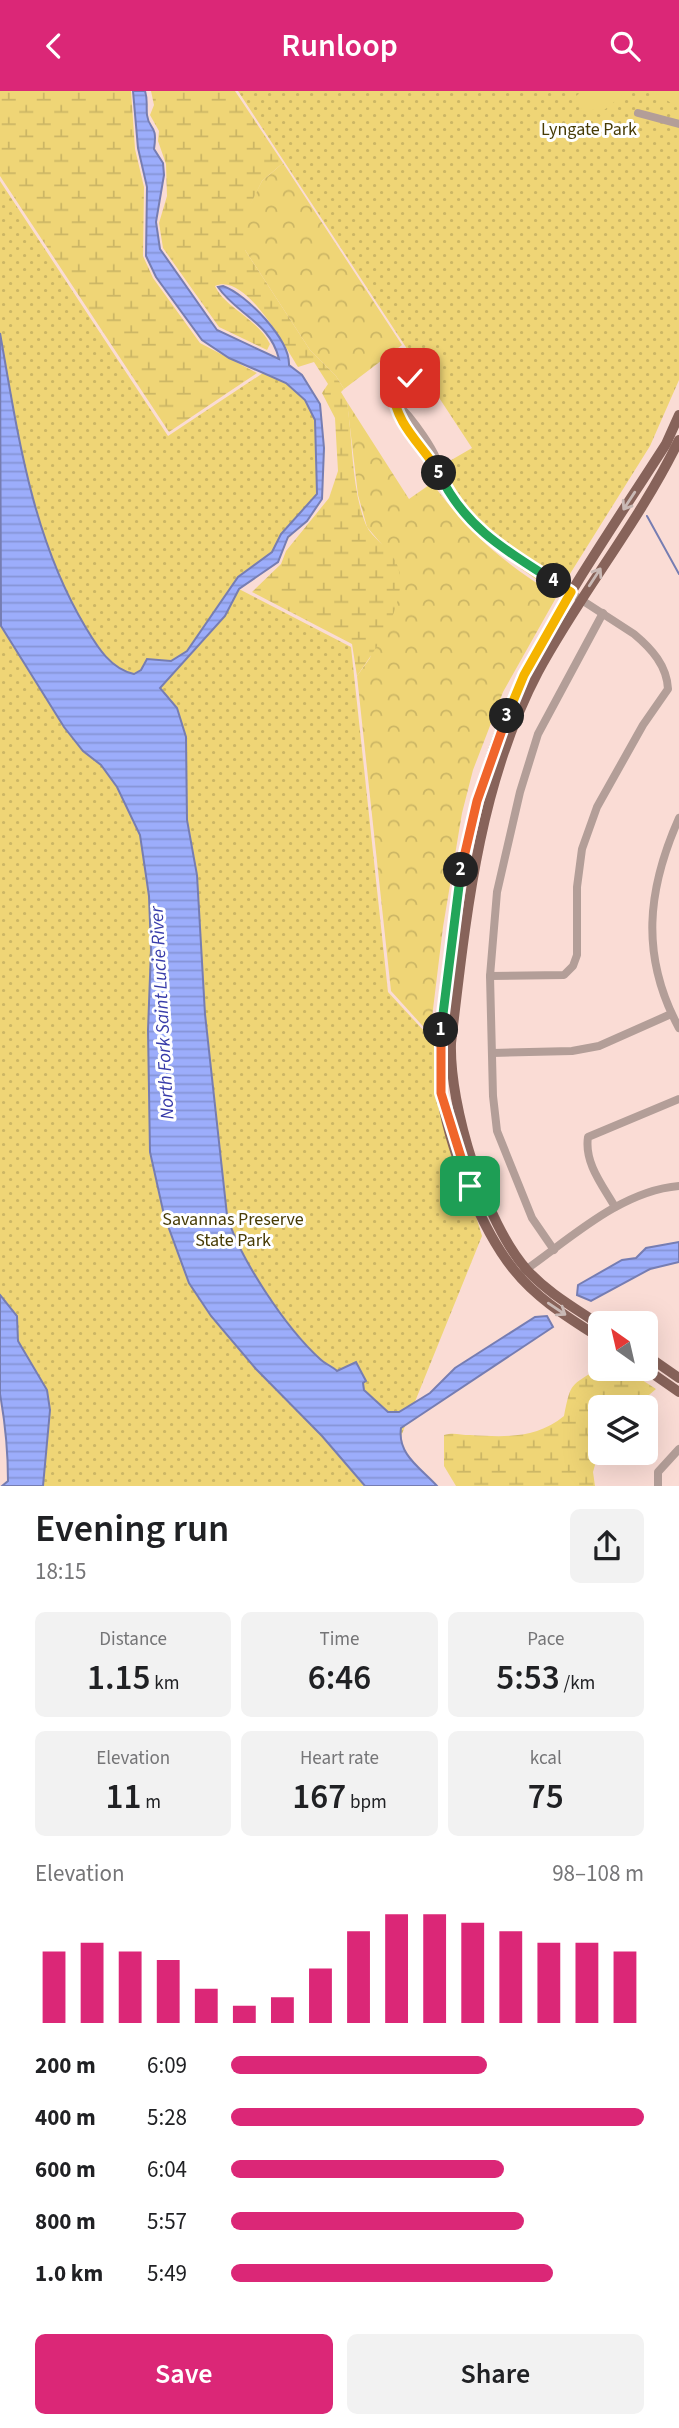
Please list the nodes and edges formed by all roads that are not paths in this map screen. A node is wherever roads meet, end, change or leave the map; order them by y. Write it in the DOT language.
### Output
graph roads {
  1 [pos="638,113"];
  2 [pos="679,124"];
  3 [pos="417,375"];
  4 [pos="395,402"];
  5 [pos="679,415"];
  6 [pos="419,430"];
  7 [pos="410,435"];
  8 [pos="675,446"];
  9 [pos="440,476"];
  10 [pos="576,595"];
  11 [pos="603,613"];
  12 [pos="679,818"];
  13 [pos="490,976"];
  14 [pos="671,1014"];
  15 [pos="679,1028"];
  16 [pos="493,1053"];
  17 [pos="679,1099"];
  18 [pos="679,1186"];
  19 [pos="615,1207"];
  20 [pos="554,1249"];
  21 [pos="522,1272"];
  22 [pos="588,1317"];
  23 [pos="588,1330"];
  24 [pos="658,1363"];
  25 [pos="658,1377"];
  26 [pos="679,1378"];
  27 [pos="679,1392"];
  28 [pos="679,1449"];
  29 [pos="658,1486"];
  1 -- 2 [label="street"];
  3 -- 4 [label="street"];
  4 -- 6 [label="street"];
  4 -- 7 [label="street"];
  5 -- 8 [label="main road"];
  6 -- 7 [label="street"];
  6 -- 9 [label="street"];
  7 -- 9 [label="street"];
  8 -- 10 [label="main road"];
  9 -- 10 [label="street"];
  10 -- 11 [label="street"];
  10 -- 21 [label="main road"];
  11 -- 13 [label="street"];
  11 -- 13 [label="street"];
  12 -- 14 [label="street"];
  13 -- 16 [label="street"];
  14 -- 15 [label="street"];
  14 -- 16 [label="street"];
  16 -- 20 [label="street"];
  17 -- 19 [label="street"];
  18 -- 19 [label="street"];
  19 -- 20 [label="street"];
  20 -- 21 [label="street"];
  21 -- 22 [label="main road"];
  21 -- 23 [label="main road, one-way"];
  24 -- 26 [label="main road"];
  25 -- 27 [label="main road"];
  28 -- 29 [label="street"];
}
